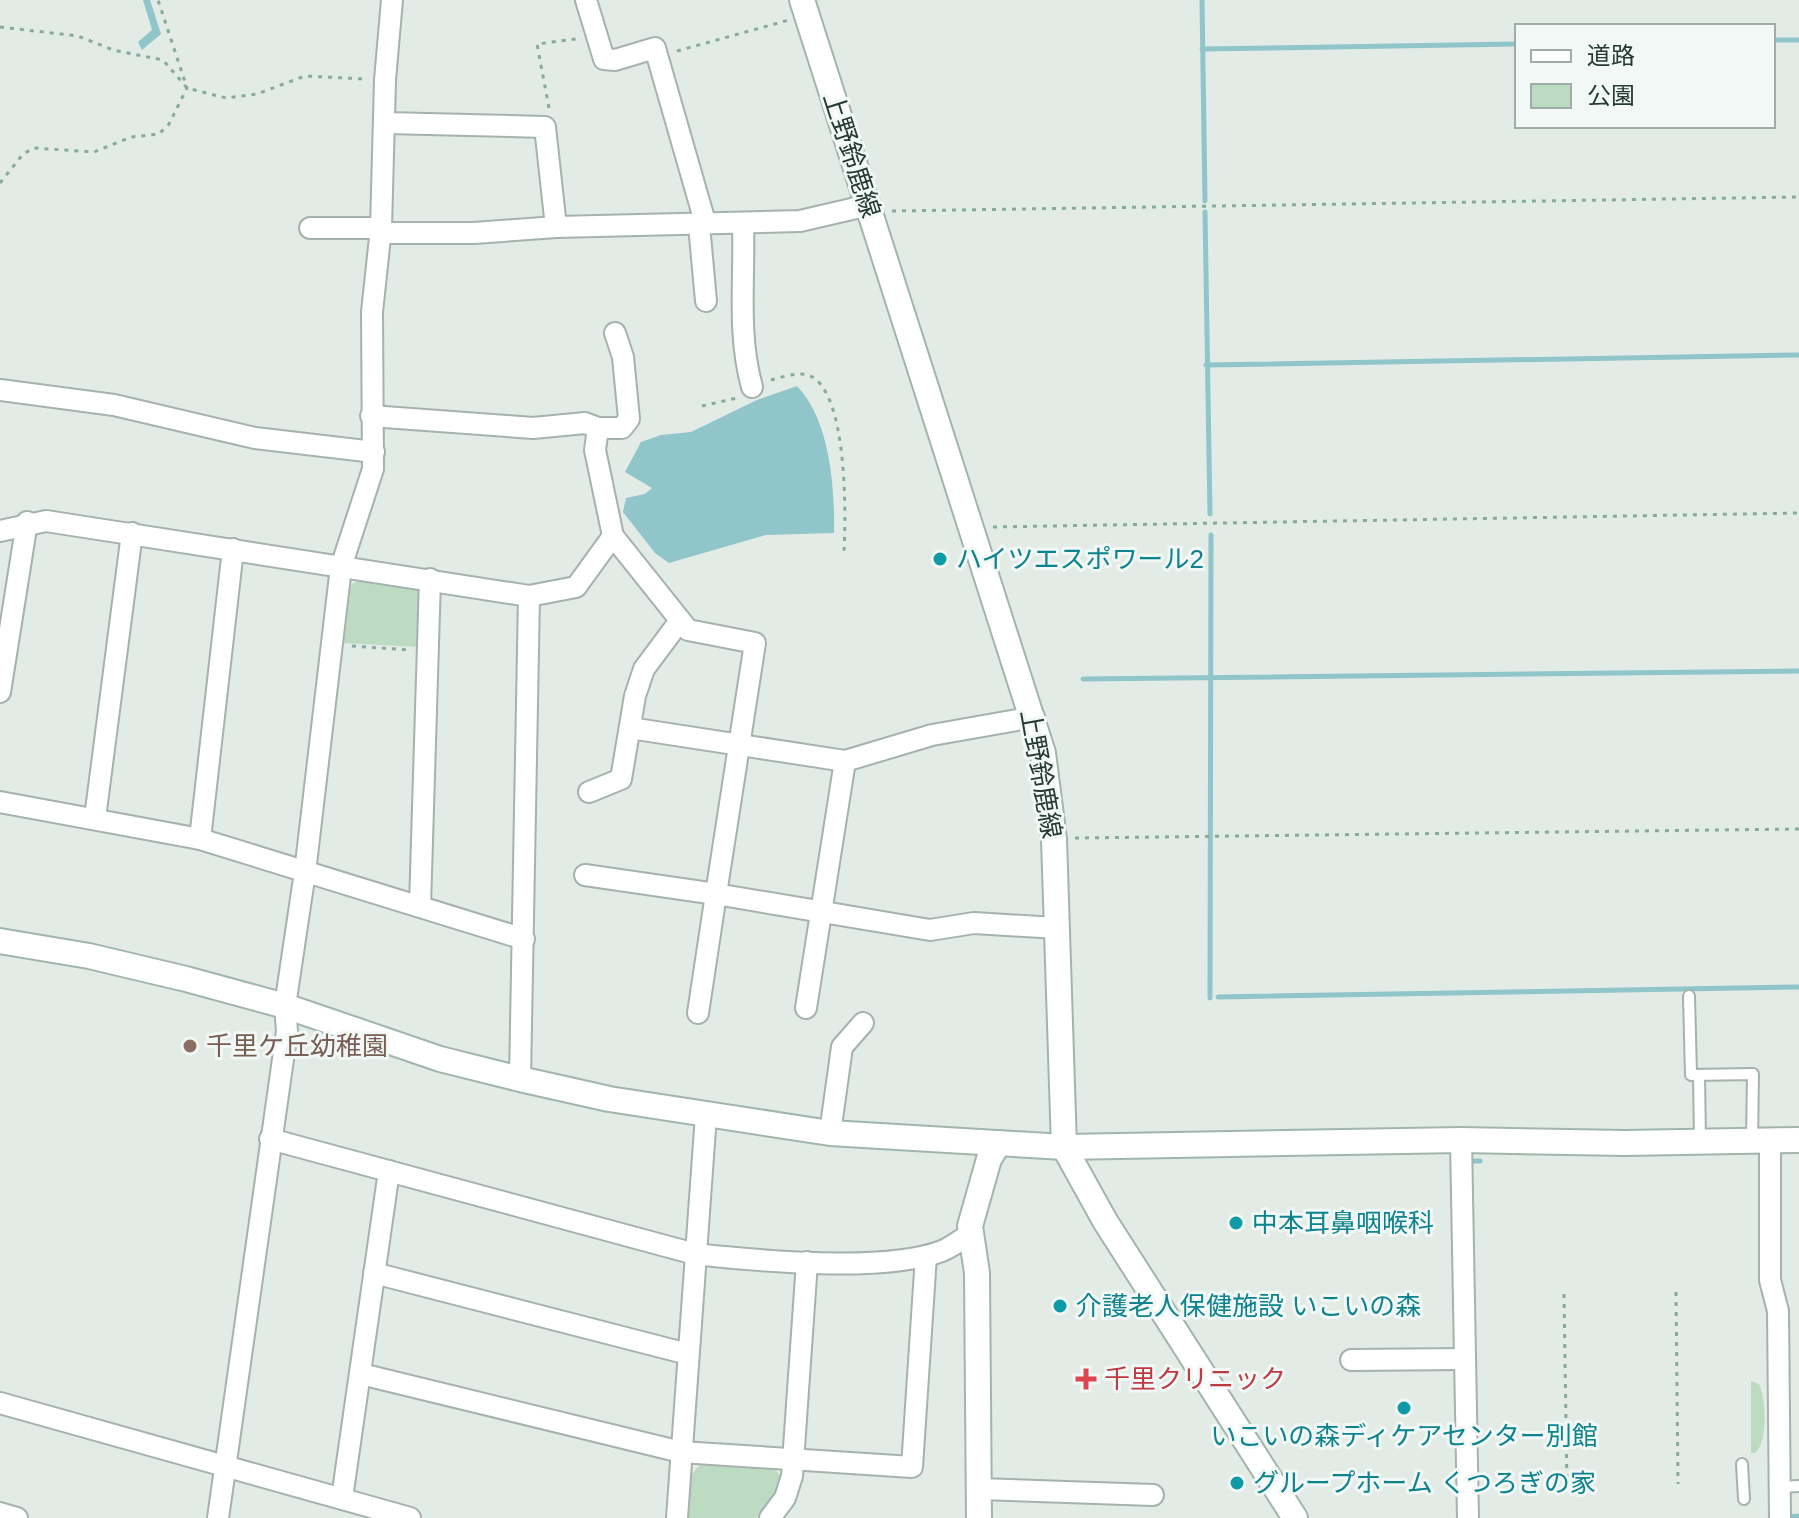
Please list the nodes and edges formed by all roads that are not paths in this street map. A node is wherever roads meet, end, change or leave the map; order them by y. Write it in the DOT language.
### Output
graph roads {
  1 [pos="392,0"];
  2 [pos="586,0"];
  3 [pos="797,10"];
  4 [pos="386,123"];
  5 [pos="869,205"];
  6 [pos="743,223"];
  7 [pos="702,224"];
  8 [pos="556,227"];
  9 [pos="310,228"];
  10 [pos="380,230"];
  11 [pos="706,301"];
  12 [pos="615,333"];
  13 [pos="752,387"];
  14 [pos="0,390"];
  15 [pos="371,416"];
  16 [pos="598,428"];
  17 [pos="374,452"];
  18 [pos="27,522"];
  19 [pos="0,531"];
  20 [pos="132,533"];
  21 [pos="613,536"];
  22 [pos="233,549"];
  23 [pos="341,567"];
  24 [pos="430,579"];
  25 [pos="529,596"];
  26 [pos="679,622"];
  27 [pos="0,692"];
  28 [pos="1034,717"];
  29 [pos="630,728"];
  30 [pos="739,744"];
  31 [pos="845,761"];
  32 [pos="589,792"];
  33 [pos="0,802"];
  34 [pos="95,818"];
  35 [pos="200,839"];
  36 [pos="305,872"];
  37 [pos="585,875"];
  38 [pos="716,894"];
  39 [pos="420,906"];
  40 [pos="822,913"];
  41 [pos="1057,928"];
  42 [pos="524,939"];
  43 [pos="0,941"];
  44 [pos="1689,996"];
  45 [pos="285,1006"];
  46 [pos="806,1008"];
  47 [pos="698,1013"];
  48 [pos="863,1023"];
  49 [pos="1699,1075"];
  50 [pos="520,1079"];
  51 [pos="706,1115"];
  52 [pos="830,1133"];
  53 [pos="270,1139"];
  54 [pos="1799,1140"];
  55 [pos="1761,1141"];
  56 [pos="999,1143"];
  57 [pos="1700,1143"];
  58 [pos="1064,1147"];
  59 [pos="1462,1153"];
  60 [pos="389,1171"];
  61 [pos="969,1235"];
  62 [pos="695,1254"];
  63 [pos="926,1256"];
  64 [pos="807,1262"];
  65 [pos="374,1273"];
  66 [pos="688,1354"];
  67 [pos="1465,1359"];
  68 [pos="1351,1360"];
  69 [pos="361,1374"];
  70 [pos="0,1403"];
  71 [pos="681,1452"];
  72 [pos="793,1462"];
  73 [pos="1742,1464"];
  74 [pos="226,1468"];
  75 [pos="1789,1486"];
  76 [pos="979,1489"];
  77 [pos="1153,1495"];
  78 [pos="342,1498"];
  79 [pos="1744,1499"];
  80 [pos="0,1513"];
  81 [pos="17,1518"];
  82 [pos="218,1518"];
  83 [pos="410,1518"];
  84 [pos="677,1518"];
  85 [pos="770,1518"];
  86 [pos="979,1518"];
  87 [pos="1295,1518"];
  88 [pos="1468,1518"];
  89 [pos="1780,1518"];
  1 -- 4 [label="street"];
  2 -- 7 [label="street"];
  3 -- 5 [label="street, 上野鈴鹿線"];
  4 -- 8 [label="street"];
  4 -- 10 [label="street"];
  5 -- 6 [label="street"];
  5 -- 28 [label="street, 上野鈴鹿線"];
  6 -- 7 [label="street"];
  6 -- 13 [label="street"];
  7 -- 8 [label="street"];
  7 -- 11 [label="street"];
  8 -- 10 [label="street"];
  9 -- 10 [label="street"];
  10 -- 15 [label="street"];
  12 -- 16 [label="street"];
  14 -- 17 [label="street"];
  15 -- 16 [label="street"];
  15 -- 17 [label="street"];
  16 -- 21 [label="street"];
  17 -- 23 [label="street"];
  18 -- 19 [label="street"];
  18 -- 20 [label="street"];
  18 -- 27 [label="street"];
  20 -- 22 [label="street"];
  20 -- 34 [label="street"];
  21 -- 25 [label="street"];
  21 -- 26 [label="street"];
  22 -- 23 [label="street"];
  22 -- 35 [label="street"];
  23 -- 24 [label="street"];
  23 -- 36 [label="street"];
  24 -- 25 [label="street"];
  24 -- 39 [label="street"];
  25 -- 42 [label="street"];
  26 -- 29 [label="street"];
  26 -- 30 [label="street"];
  28 -- 31 [label="street"];
  28 -- 41 [label="street, 上野鈴鹿線"];
  29 -- 30 [label="street"];
  29 -- 32 [label="street"];
  30 -- 31 [label="street"];
  30 -- 38 [label="street"];
  31 -- 40 [label="street"];
  33 -- 34 [label="street"];
  34 -- 35 [label="street"];
  35 -- 36 [label="street"];
  36 -- 39 [label="street"];
  36 -- 45 [label="street"];
  37 -- 38 [label="street"];
  38 -- 40 [label="street"];
  38 -- 47 [label="street"];
  39 -- 42 [label="street"];
  40 -- 41 [label="street"];
  40 -- 46 [label="street"];
  41 -- 58 [label="street, 上野鈴鹿線"];
  42 -- 50 [label="street"];
  43 -- 45 [label="street"];
  44 -- 49 [label="lane"];
  45 -- 50 [label="street"];
  45 -- 53 [label="street"];
  48 -- 52 [label="street"];
  49 -- 55 [label="lane"];
  49 -- 57 [label="lane"];
  50 -- 51 [label="street"];
  51 -- 52 [label="street"];
  51 -- 62 [label="street"];
  52 -- 56 [label="street"];
  53 -- 60 [label="street"];
  53 -- 74 [label="street"];
  54 -- 55 [label="street"];
  55 -- 57 [label="street"];
  55 -- 75 [label="street"];
  56 -- 58 [label="street"];
  56 -- 61 [label="street"];
  57 -- 59 [label="street"];
  58 -- 59 [label="street"];
  58 -- 87 [label="street, 上野鈴鹿線"];
  59 -- 67 [label="street"];
  60 -- 62 [label="street"];
  60 -- 65 [label="street"];
  61 -- 63 [label="street"];
  61 -- 76 [label="street"];
  62 -- 64 [label="street"];
  62 -- 66 [label="street"];
  63 -- 64 [label="street"];
  63 -- 72 [label="street"];
  64 -- 72 [label="street"];
  65 -- 66 [label="street"];
  65 -- 69 [label="street"];
  66 -- 71 [label="street"];
  67 -- 68 [label="street"];
  67 -- 88 [label="street"];
  69 -- 71 [label="street"];
  69 -- 78 [label="street"];
  70 -- 74 [label="street"];
  71 -- 72 [label="street"];
  71 -- 84 [label="street"];
  72 -- 85 [label="street"];
  73 -- 79 [label="lane"];
  74 -- 78 [label="street"];
  74 -- 82 [label="street"];
  75 -- 89 [label="street"];
  76 -- 77 [label="street"];
  76 -- 86 [label="street"];
  78 -- 83 [label="street"];
  80 -- 81 [label="street"];
}
